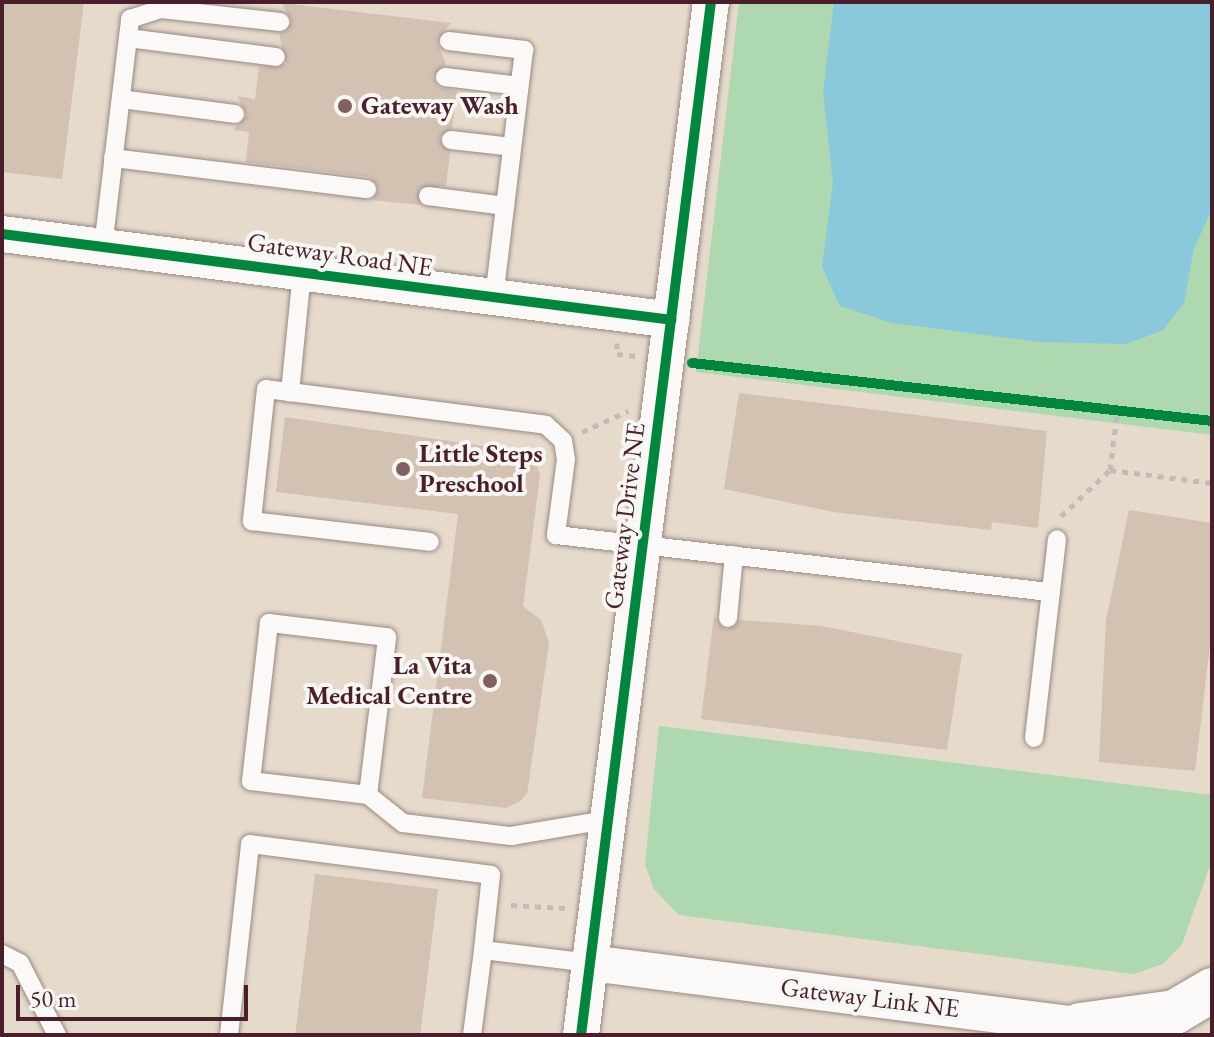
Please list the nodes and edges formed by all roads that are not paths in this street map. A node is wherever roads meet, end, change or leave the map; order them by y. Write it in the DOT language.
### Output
graph roads {
  1 [pos="711,2"];
  2 [pos="280,22"];
  3 [pos="128,38"];
  4 [pos="449,41"];
  5 [pos="276,57"];
  6 [pos="445,77"];
  7 [pos="519,86"];
  8 [pos="121,99"];
  9 [pos="235,114"];
  10 [pos="451,140"];
  11 [pos="512,147"];
  12 [pos="113,158"];
  13 [pos="367,189"];
  14 [pos="428,196"];
  15 [pos="505,206"];
  16 [pos="2,234"];
  17 [pos="103,247"];
  18 [pos="302,272"];
  19 [pos="494,298"];
  20 [pos="672,320"];
  21 [pos="290,392"];
  22 [pos="1057,539"];
  23 [pos="430,542"];
  24 [pos="644,544"];
  25 [pos="734,555"];
  26 [pos="1051,592"];
  27 [pos="728,618"];
  28 [pos="1034,738"];
  29 [pos="368,795"];
  30 [pos="607,820"];
  31 [pos="483,950"];
  32 [pos="2,954"];
  33 [pos="590,963"];
  34 [pos="1212,990"];
  35 [pos="1080,1025"];
  36 [pos="57,1035"];
  37 [pos="229,1035"];
  38 [pos="472,1035"];
  39 [pos="581,1035"];
  40 [pos="1149,1035"];
  1 -- 20 [label="street, Gateway Drive NE"];
  2 -- 3 [label="lane"];
  3 -- 5 [label="lane"];
  3 -- 8 [label="lane"];
  4 -- 7 [label="lane"];
  6 -- 7 [label="lane"];
  7 -- 11 [label="lane"];
  8 -- 9 [label="lane"];
  8 -- 12 [label="lane"];
  10 -- 11 [label="lane"];
  11 -- 15 [label="lane"];
  12 -- 13 [label="lane"];
  12 -- 17 [label="lane"];
  14 -- 15 [label="lane"];
  15 -- 19 [label="lane"];
  16 -- 17 [label="street, Gateway Road NE"];
  17 -- 18 [label="street, Gateway Road NE"];
  18 -- 19 [label="street, Gateway Road NE"];
  18 -- 21 [label="lane"];
  19 -- 20 [label="street, Gateway Road NE"];
  20 -- 24 [label="street, Gateway Drive NE"];
  21 -- 23 [label="lane"];
  21 -- 24 [label="lane"];
  22 -- 26 [label="lane"];
  24 -- 25 [label="lane"];
  24 -- 30 [label="street, Gateway Drive NE"];
  25 -- 26 [label="lane"];
  25 -- 27 [label="lane"];
  26 -- 28 [label="lane"];
  29 -- 29 [label="lane"];
  29 -- 30 [label="lane"];
  30 -- 33 [label="street, Gateway Drive NE"];
  31 -- 33 [label="lane"];
  31 -- 37 [label="lane"];
  31 -- 38 [label="lane"];
  32 -- 36 [label="lane"];
  33 -- 35 [label="street, Gateway Link NE"];
  33 -- 39 [label="street, Gateway Drive NE"];
  34 -- 35 [label="street"];
  35 -- 40 [label="street, Gateway Link NE"];
}
